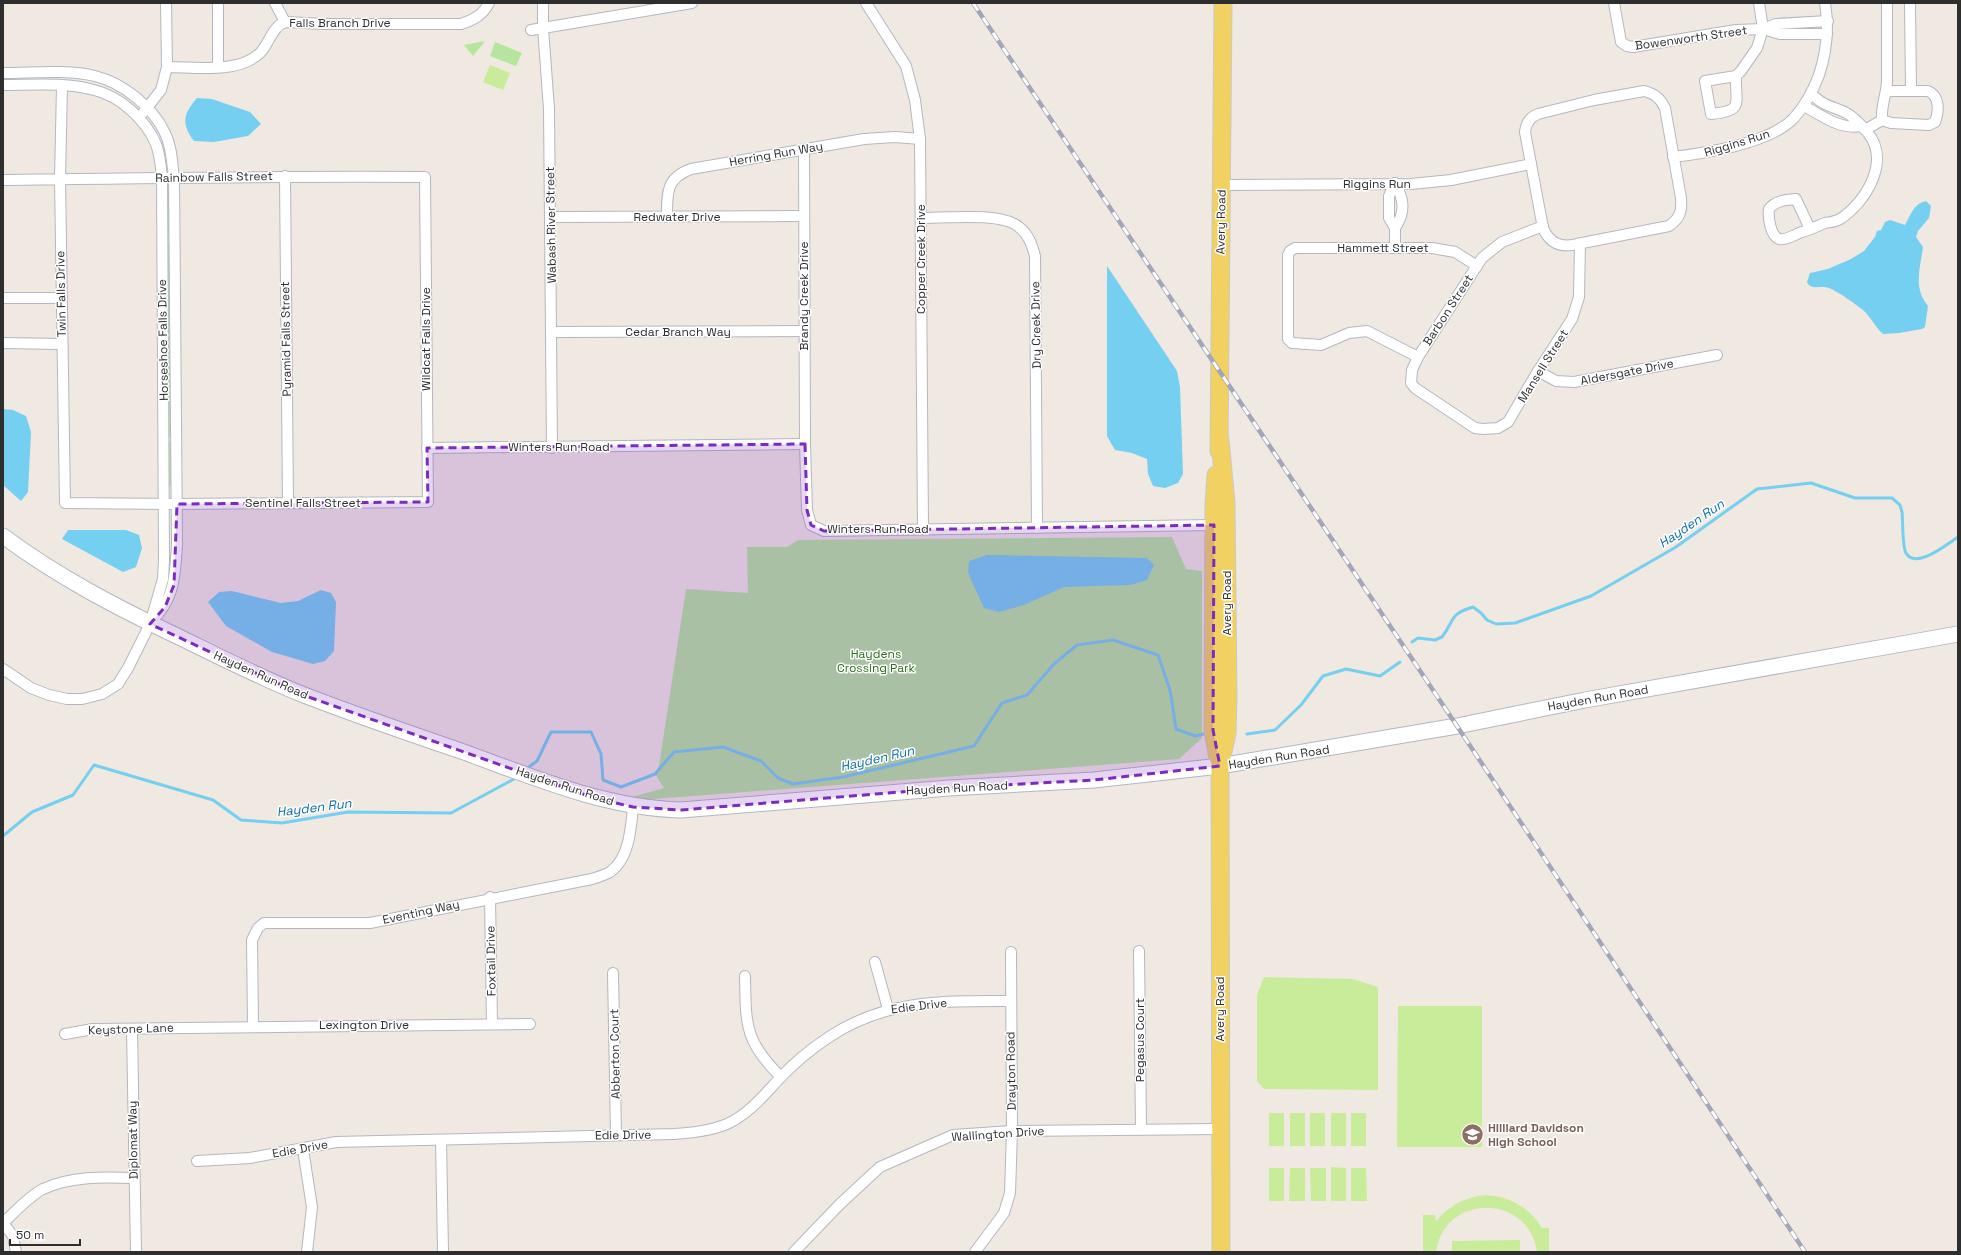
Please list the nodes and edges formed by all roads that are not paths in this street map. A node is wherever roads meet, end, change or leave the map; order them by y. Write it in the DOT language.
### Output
graph roads {
  1 [pos="166,3"];
  2 [pos="218,3"];
  3 [pos="276,3"];
  4 [pos="489,3"];
  5 [pos="543,3"];
  6 [pos="692,3"];
  7 [pos="866,3"];
  8 [pos="1223,3"];
  9 [pos="1614,3"];
  10 [pos="1759,3"];
  11 [pos="1825,3"];
  12 [pos="1887,3"];
  13 [pos="1910,3"];
  14 [pos="1828,21"];
  15 [pos="285,22"];
  16 [pos="543,28"];
  17 [pos="1763,29"];
  18 [pos="531,30"];
  19 [pos="1828,34"];
  20 [pos="167,67"];
  21 [pos="218,67"];
  22 [pos="3,73"];
  23 [pos="1736,76"];
  24 [pos="3,85"];
  25 [pos="62,86"];
  26 [pos="1887,91"];
  27 [pos="1911,91"];
  28 [pos="1811,94"];
  29 [pos="1804,106"];
  30 [pos="147,107"];
  31 [pos="139,117"];
  32 [pos="1882,120"];
  33 [pos="1863,128"];
  34 [pos="920,139"];
  35 [pos="804,149"];
  36 [pos="1673,157"];
  37 [pos="1531,164"];
  38 [pos="285,176"];
  39 [pos="162,177"];
  40 [pos="425,177"];
  41 [pos="174,178"];
  42 [pos="60,179"];
  43 [pos="3,180"];
  44 [pos="1394,183"];
  45 [pos="1221,185"];
  46 [pos="803,216"];
  47 [pos="551,217"];
  48 [pos="667,217"];
  49 [pos="921,218"];
  50 [pos="1543,226"];
  51 [pos="1810,229"];
  52 [pos="1580,244"];
  53 [pos="1396,248"];
  54 [pos="1477,266"];
  55 [pos="3,298"];
  56 [pos="61,298"];
  57 [pos="804,331"];
  58 [pos="552,332"];
  59 [pos="3,343"];
  60 [pos="62,344"];
  61 [pos="1717,355"];
  62 [pos="1418,357"];
  63 [pos="1538,371"];
  64 [pos="1450,411"];
  65 [pos="1220,440"];
  66 [pos="806,444"];
  67 [pos="427,448"];
  68 [pos="552,448"];
  69 [pos="65,502"];
  70 [pos="428,502"];
  71 [pos="288,503"];
  72 [pos="164,504"];
  73 [pos="178,504"];
  74 [pos="1214,525"];
  75 [pos="1037,528"];
  76 [pos="923,529"];
  77 [pos="3,536"];
  78 [pos="150,624"];
  79 [pos="1958,634"];
  80 [pos="3,669"];
  81 [pos="1220,766"];
  82 [pos="633,807"];
  83 [pos="490,897"];
  84 [pos="1139,951"];
  85 [pos="1011,952"];
  86 [pos="875,962"];
  87 [pos="614,973"];
  88 [pos="745,976"];
  89 [pos="1010,1001"];
  90 [pos="888,1009"];
  91 [pos="492,1024"];
  92 [pos="530,1024"];
  93 [pos="253,1026"];
  94 [pos="198,1027"];
  95 [pos="132,1029"];
  96 [pos="65,1034"];
  97 [pos="781,1077"];
  98 [pos="1141,1129"];
  99 [pos="1220,1129"];
  100 [pos="1012,1130"];
  101 [pos="616,1135"];
  102 [pos="441,1140"];
  103 [pos="303,1149"];
  104 [pos="197,1161"];
  105 [pos="134,1178"];
  106 [pos="3,1223"];
  107 [pos="16,1252"];
  108 [pos="136,1252"];
  109 [pos="306,1252"];
  110 [pos="443,1252"];
  111 [pos="794,1252"];
  112 [pos="975,1252"];
  113 [pos="1221,1252"];
  1 -- 20 [label="street"];
  2 -- 21 [label="street"];
  3 -- 15 [label="street"];
  4 -- 15 [label="street, Falls Branch Drive"];
  5 -- 16 [label="street, Wabash River Street"];
  6 -- 16 [label="street"];
  7 -- 34 [label="street, Copper Creek Drive"];
  8 -- 45 [label="main road, Avery Road"];
  9 -- 17 [label="street, Bowenworth Street"];
  10 -- 17 [label="street"];
  11 -- 14 [label="street, Riggins Run"];
  12 -- 26 [label="street"];
  13 -- 27 [label="street"];
  14 -- 17 [label="street, Bowenworth Street"];
  14 -- 19 [label="street, Riggins Run"];
  15 -- 21 [label="street, Falls Branch Drive"];
  16 -- 18 [label="street"];
  16 -- 47 [label="street, Wabash River Street"];
  17 -- 19 [label="street, Bowenworth Street"];
  17 -- 23 [label="street"];
  19 -- 28 [label="street, Riggins Run"];
  20 -- 21 [label="street, Falls Branch Drive"];
  20 -- 30 [label="street"];
  22 -- 30 [label="street, Horseshoe Falls Drive"];
  24 -- 25 [label="street, Horseshoe Falls Drive"];
  25 -- 31 [label="street, Horseshoe Falls Drive"];
  25 -- 42 [label="street, Twin Falls Drive"];
  26 -- 27 [label="street"];
  26 -- 32 [label="street"];
  27 -- 32 [label="street"];
  28 -- 29 [label="street, Riggins Run"];
  28 -- 33 [label="street"];
  29 -- 33 [label="street"];
  29 -- 36 [label="street, Riggins Run"];
  30 -- 31 [label="street"];
  30 -- 41 [label="street, Horseshoe Falls Drive"];
  31 -- 39 [label="street, Horseshoe Falls Drive"];
  32 -- 33 [label="street"];
  33 -- 51 [label="street"];
  34 -- 35 [label="street, Herring Run Way"];
  34 -- 49 [label="street, Copper Creek Drive"];
  35 -- 46 [label="street, Brandy Creek Drive"];
  35 -- 48 [label="street, Herring Run Way"];
  36 -- 37 [label="street"];
  36 -- 52 [label="street"];
  37 -- 44 [label="street, Riggins Run"];
  37 -- 50 [label="street"];
  38 -- 40 [label="street, Rainbow Falls Street"];
  38 -- 41 [label="street, Rainbow Falls Street"];
  38 -- 71 [label="street, Pyramid Falls Street"];
  39 -- 41 [label="street, Rainbow Falls Street"];
  39 -- 42 [label="street, Rainbow Falls Street"];
  39 -- 72 [label="street, Horseshoe Falls Drive"];
  40 -- 67 [label="street, Wildcat Falls Drive"];
  41 -- 73 [label="street, Horseshoe Falls Drive"];
  42 -- 43 [label="street, Rainbow Falls Street"];
  42 -- 56 [label="street, Twin Falls Drive"];
  44 -- 45 [label="street, Riggins Run"];
  44 -- 53 [label="street"];
  45 -- 65 [label="main road, Avery Road"];
  46 -- 48 [label="street, Redwater Drive"];
  46 -- 57 [label="street, Brandy Creek Drive"];
  47 -- 48 [label="street, Redwater Drive"];
  47 -- 58 [label="street, Wabash River Street"];
  49 -- 75 [label="street, Dry Creek Drive"];
  49 -- 76 [label="street, Copper Creek Drive"];
  50 -- 52 [label="street"];
  50 -- 54 [label="street, Barbon Street"];
  51 -- 51 [label="street"];
  52 -- 63 [label="street, Mansell Street"];
  53 -- 54 [label="street, Hammett Street"];
  53 -- 62 [label="street, Hammett Street"];
  54 -- 62 [label="street, Barbon Street"];
  55 -- 56 [label="street"];
  56 -- 60 [label="street, Twin Falls Drive"];
  57 -- 58 [label="street, Cedar Branch Way"];
  57 -- 66 [label="street, Brandy Creek Drive"];
  58 -- 68 [label="street, Wabash River Street"];
  59 -- 60 [label="street"];
  60 -- 69 [label="street, Twin Falls Drive"];
  61 -- 63 [label="street, Aldersgate Drive"];
  62 -- 64 [label="street, Barbon Street"];
  63 -- 64 [label="street, Mansell Street"];
  65 -- 74 [label="main road, Avery Road"];
  65 -- 81 [label="main road, Avery Road"];
  66 -- 68 [label="street, Winters Run Road"];
  66 -- 76 [label="street, Winters Run Road"];
  67 -- 68 [label="street, Winters Run Road"];
  67 -- 70 [label="street, Wildcat Falls Drive"];
  69 -- 72 [label="street, Sentinel Falls Street"];
  70 -- 71 [label="street, Sentinel Falls Street"];
  71 -- 73 [label="street, Sentinel Falls Street"];
  72 -- 73 [label="street, Sentinel Falls Street"];
  72 -- 78 [label="street, Horseshoe Falls Drive"];
  73 -- 78 [label="street, Horseshoe Falls Drive"];
  74 -- 75 [label="street, Winters Run Road"];
  74 -- 81 [label="main road, Avery Road"];
  75 -- 76 [label="street, Winters Run Road"];
  77 -- 78 [label="main road, Hayden Run Road"];
  78 -- 80 [label="street"];
  78 -- 82 [label="main road, Hayden Run Road"];
  79 -- 81 [label="main road, Hayden Run Road"];
  81 -- 82 [label="main road, Hayden Run Road"];
  81 -- 99 [label="main road, Avery Road"];
  82 -- 83 [label="street, Eventing Way"];
  83 -- 91 [label="street, Foxtail Drive"];
  83 -- 93 [label="street, Eventing Way"];
  84 -- 98 [label="street, Pegasus Court"];
  85 -- 89 [label="street, Drayton Road"];
  86 -- 90 [label="street"];
  87 -- 101 [label="street, Abberton Court"];
  88 -- 97 [label="street"];
  89 -- 90 [label="street, Edie Drive"];
  89 -- 100 [label="street, Drayton Road"];
  90 -- 97 [label="street, Edie Drive"];
  91 -- 92 [label="street, Lexington Drive"];
  91 -- 93 [label="street, Lexington Drive"];
  93 -- 94 [label="street, Lexington Drive"];
  94 -- 95 [label="street, Keystone Lane"];
  95 -- 96 [label="street, Keystone Lane"];
  95 -- 105 [label="street, Diplomat Way"];
  97 -- 101 [label="street, Edie Drive"];
  98 -- 99 [label="street, Wallington Drive"];
  98 -- 100 [label="street, Wallington Drive"];
  99 -- 113 [label="main road, Avery Road"];
  100 -- 111 [label="street, Wallington Drive"];
  100 -- 112 [label="street, Drayton Road"];
  101 -- 102 [label="street, Edie Drive"];
  102 -- 103 [label="street, Edie Drive"];
  102 -- 110 [label="street"];
  103 -- 104 [label="street, Edie Drive"];
  103 -- 109 [label="street"];
  105 -- 106 [label="street"];
  105 -- 108 [label="street, Diplomat Way"];
  106 -- 107 [label="street"];
}
